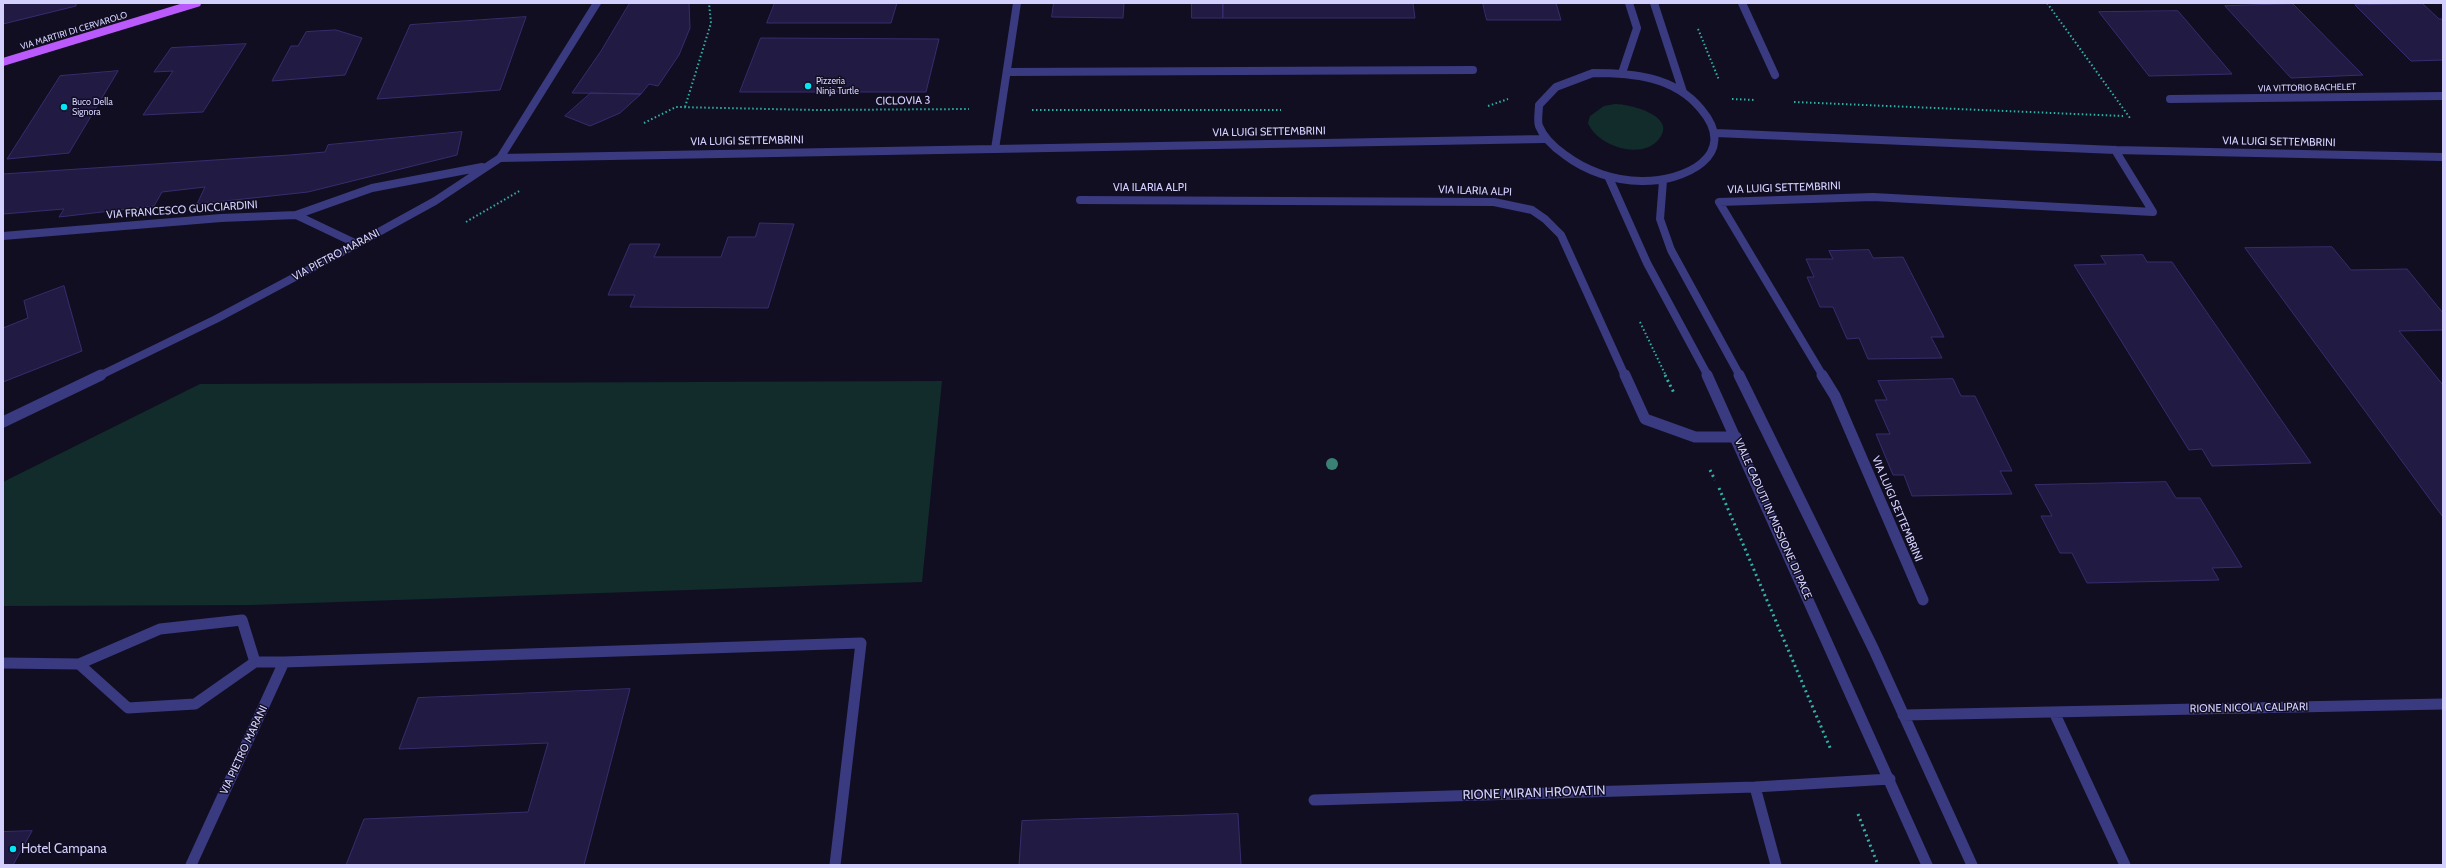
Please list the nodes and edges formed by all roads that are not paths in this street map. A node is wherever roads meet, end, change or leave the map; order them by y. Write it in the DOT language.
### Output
graph roads {
  1 [pos="197,3"];
  2 [pos="597,3"];
  3 [pos="1017,3"];
  4 [pos="1629,3"];
  5 [pos="1654,3"];
  6 [pos="1742,3"];
  7 [pos="3,62"];
  8 [pos="1473,70"];
  9 [pos="1007,72"];
  10 [pos="1622,73"];
  11 [pos="1775,75"];
  12 [pos="1683,92"];
  13 [pos="2443,96"];
  14 [pos="2170,99"];
  15 [pos="1716,134"];
  16 [pos="1544,139"];
  17 [pos="995,149"];
  18 [pos="2115,150"];
  19 [pos="500,158"];
  20 [pos="2443,158"];
  21 [pos="488,166"];
  22 [pos="1609,178"];
  23 [pos="1663,181"];
  24 [pos="1080,200"];
  25 [pos="296,215"];
  26 [pos="3,236"];
  27 [pos="357,244"];
  28 [pos="3,422"];
  29 [pos="1736,437"];
  30 [pos="1923,600"];
  31 [pos="3,662"];
  32 [pos="255,662"];
  33 [pos="284,662"];
  34 [pos="79,664"];
  35 [pos="2443,704"];
  36 [pos="2054,712"];
  37 [pos="1903,715"];
  38 [pos="1890,779"];
  39 [pos="1755,787"];
  40 [pos="1314,800"];
  41 [pos="191,865"];
  42 [pos="835,865"];
  43 [pos="1776,865"];
  44 [pos="1928,865"];
  45 [pos="1972,865"];
  46 [pos="2125,865"];
  1 -- 7 [label="main road, VIA MARTIRI DI CERVAROLO"];
  2 -- 19 [label="street, VIA PIETRO MARANI"];
  3 -- 9 [label="street"];
  4 -- 10 [label="street"];
  5 -- 12 [label="street"];
  6 -- 11 [label="street"];
  8 -- 9 [label="street"];
  9 -- 17 [label="street"];
  10 -- 12 [label="street"];
  10 -- 16 [label="street"];
  12 -- 15 [label="street"];
  13 -- 14 [label="street, VIA VITTORIO BACHELET"];
  15 -- 18 [label="street, VIA LUIGI SETTEMBRINI"];
  15 -- 23 [label="street"];
  16 -- 17 [label="street, VIA LUIGI SETTEMBRINI"];
  16 -- 22 [label="street"];
  17 -- 19 [label="street, VIA LUIGI SETTEMBRINI"];
  18 -- 20 [label="street, VIA LUIGI SETTEMBRINI"];
  18 -- 30 [label="street, VIA LUIGI SETTEMBRINI"];
  19 -- 21 [label="street, VIA PIETRO MARANI"];
  21 -- 25 [label="street"];
  21 -- 27 [label="street, VIA PIETRO MARANI"];
  22 -- 23 [label="street"];
  22 -- 29 [label="street, VIALE CADUTI IN MISSIONE DI PACE"];
  23 -- 37 [label="street"];
  24 -- 29 [label="street, VIA ILARIA ALPI"];
  25 -- 26 [label="street, VIA FRANCESCO GUICCIARDINI"];
  25 -- 27 [label="street, VIA FRANCESCO GUICCIARDINI"];
  27 -- 28 [label="street, VIA PIETRO MARANI"];
  29 -- 38 [label="street, VIALE CADUTI IN MISSIONE DI PACE"];
  31 -- 34 [label="street"];
  32 -- 33 [label="street"];
  32 -- 34 [label="street"];
  32 -- 34 [label="street"];
  33 -- 41 [label="street, VIA PIETRO MARANI"];
  33 -- 42 [label="street"];
  35 -- 36 [label="street, RIONE NICOLA CALIPARI"];
  36 -- 37 [label="street, RIONE NICOLA CALIPARI"];
  36 -- 46 [label="street"];
  37 -- 45 [label="street"];
  38 -- 39 [label="street, RIONE MIRAN HROVATIN"];
  38 -- 44 [label="street, VIALE CADUTI IN MISSIONE DI PACE"];
  39 -- 40 [label="street, RIONE MIRAN HROVATIN"];
  39 -- 43 [label="street"];
}
